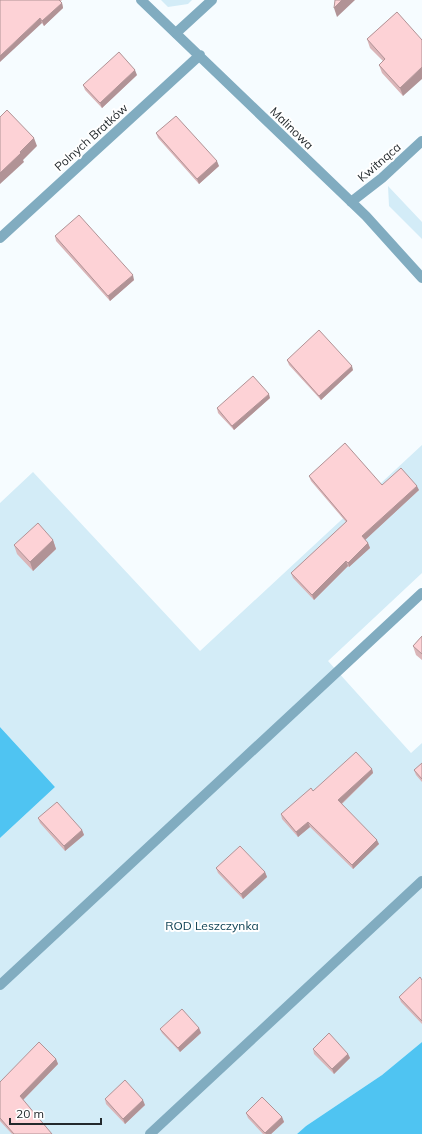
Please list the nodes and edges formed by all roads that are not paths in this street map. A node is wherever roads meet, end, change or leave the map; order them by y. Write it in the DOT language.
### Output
graph roads {
  1 [pos="142,0"];
  2 [pos="212,0"];
  3 [pos="176,33"];
  4 [pos="200,56"];
  5 [pos="422,141"];
  6 [pos="351,202"];
  7 [pos="0,238"];
  8 [pos="422,278"];
  9 [pos="422,593"];
  10 [pos="422,881"];
  11 [pos="0,985"];
  12 [pos="150,1134"];
  1 -- 3 [label="street, Malinowa"];
  2 -- 3 [label="street"];
  3 -- 4 [label="street, Malinowa"];
  4 -- 6 [label="street, Malinowa"];
  4 -- 7 [label="street, Polnych Bratków"];
  5 -- 6 [label="street, Kwitnąca"];
  6 -- 8 [label="street, Malinowa"];
  9 -- 11 [label="street"];
  10 -- 12 [label="street"];
}
